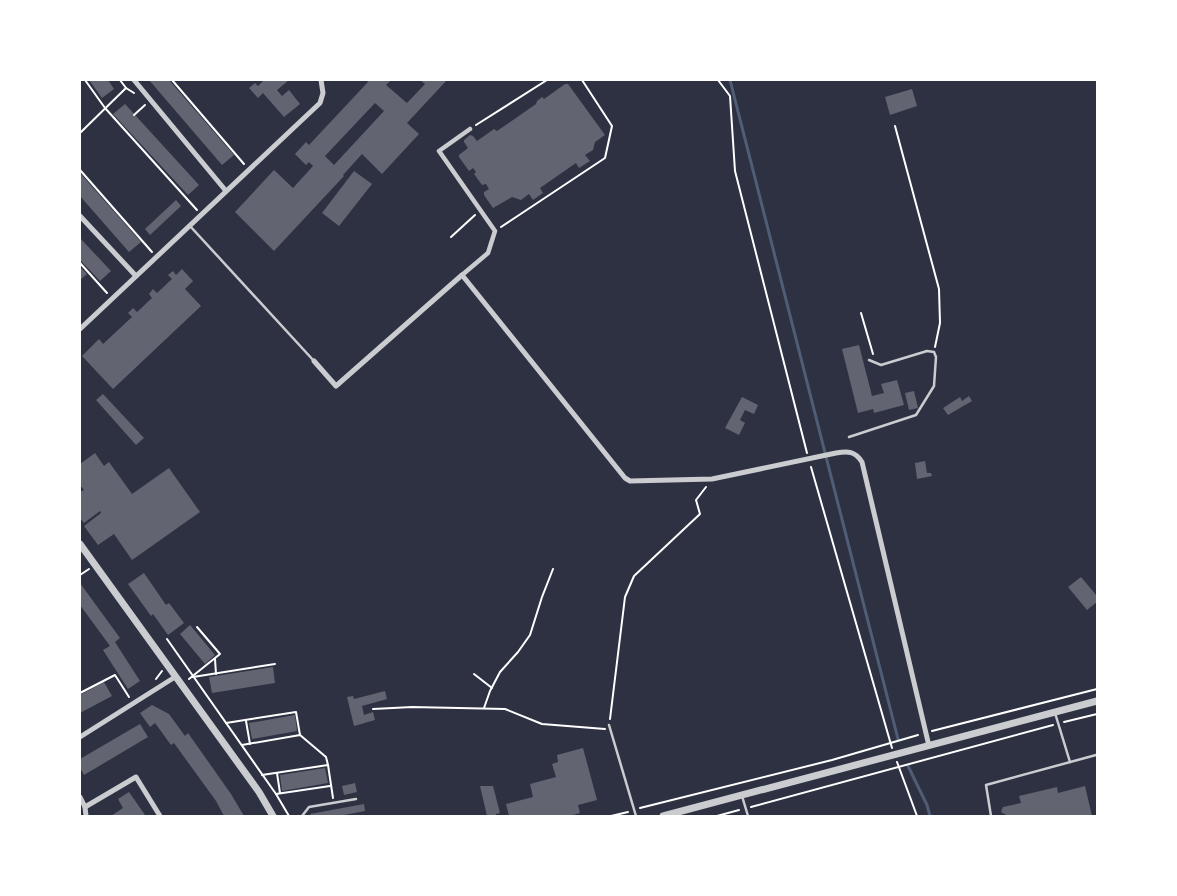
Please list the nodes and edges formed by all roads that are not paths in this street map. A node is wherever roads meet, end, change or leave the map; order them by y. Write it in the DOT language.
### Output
graph roads {
  1 [pos="134,80"];
  2 [pos="321,80"];
  3 [pos="470,129"];
  4 [pos="226,191"];
  5 [pos="80,216"];
  6 [pos="190,226"];
  7 [pos="462,275"];
  8 [pos="136,276"];
  9 [pos="80,329"];
  10 [pos="869,360"];
  11 [pos="314,361"];
  12 [pos="849,437"];
  13 [pos="80,544"];
  14 [pos="175,677"];
  15 [pos="1097,701"];
  16 [pos="1054,712"];
  17 [pos="609,724"];
  18 [pos="80,737"];
  19 [pos="928,746"];
  20 [pos="1096,755"];
  21 [pos="1070,762"];
  22 [pos="742,795"];
  23 [pos="80,797"];
  24 [pos="356,799"];
  25 [pos="85,807"];
  26 [pos="685,813"];
  27 [pos="86,816"];
  28 [pos="160,816"];
  29 [pos="273,816"];
  30 [pos="302,816"];
  31 [pos="636,816"];
  32 [pos="663,816"];
  33 [pos="748,816"];
  34 [pos="991,816"];
  1 -- 4 [label="street"];
  2 -- 4 [label="street"];
  3 -- 7 [label="street"];
  4 -- 6 [label="street"];
  5 -- 8 [label="street"];
  6 -- 8 [label="street"];
  6 -- 11 [label="lane"];
  7 -- 11 [label="street"];
  7 -- 19 [label="street"];
  8 -- 9 [label="street"];
  10 -- 12 [label="lane"];
  13 -- 14 [label="street"];
  14 -- 18 [label="street"];
  14 -- 29 [label="street"];
  15 -- 16 [label="street"];
  16 -- 19 [label="street"];
  16 -- 21 [label="lane"];
  17 -- 31 [label="lane"];
  19 -- 22 [label="street"];
  20 -- 21 [label="lane"];
  21 -- 34 [label="lane"];
  22 -- 26 [label="street"];
  22 -- 33 [label="lane"];
  23 -- 25 [label="street"];
  24 -- 30 [label="lane"];
  25 -- 27 [label="street"];
  25 -- 28 [label="street"];
  26 -- 32 [label="street"];
}
